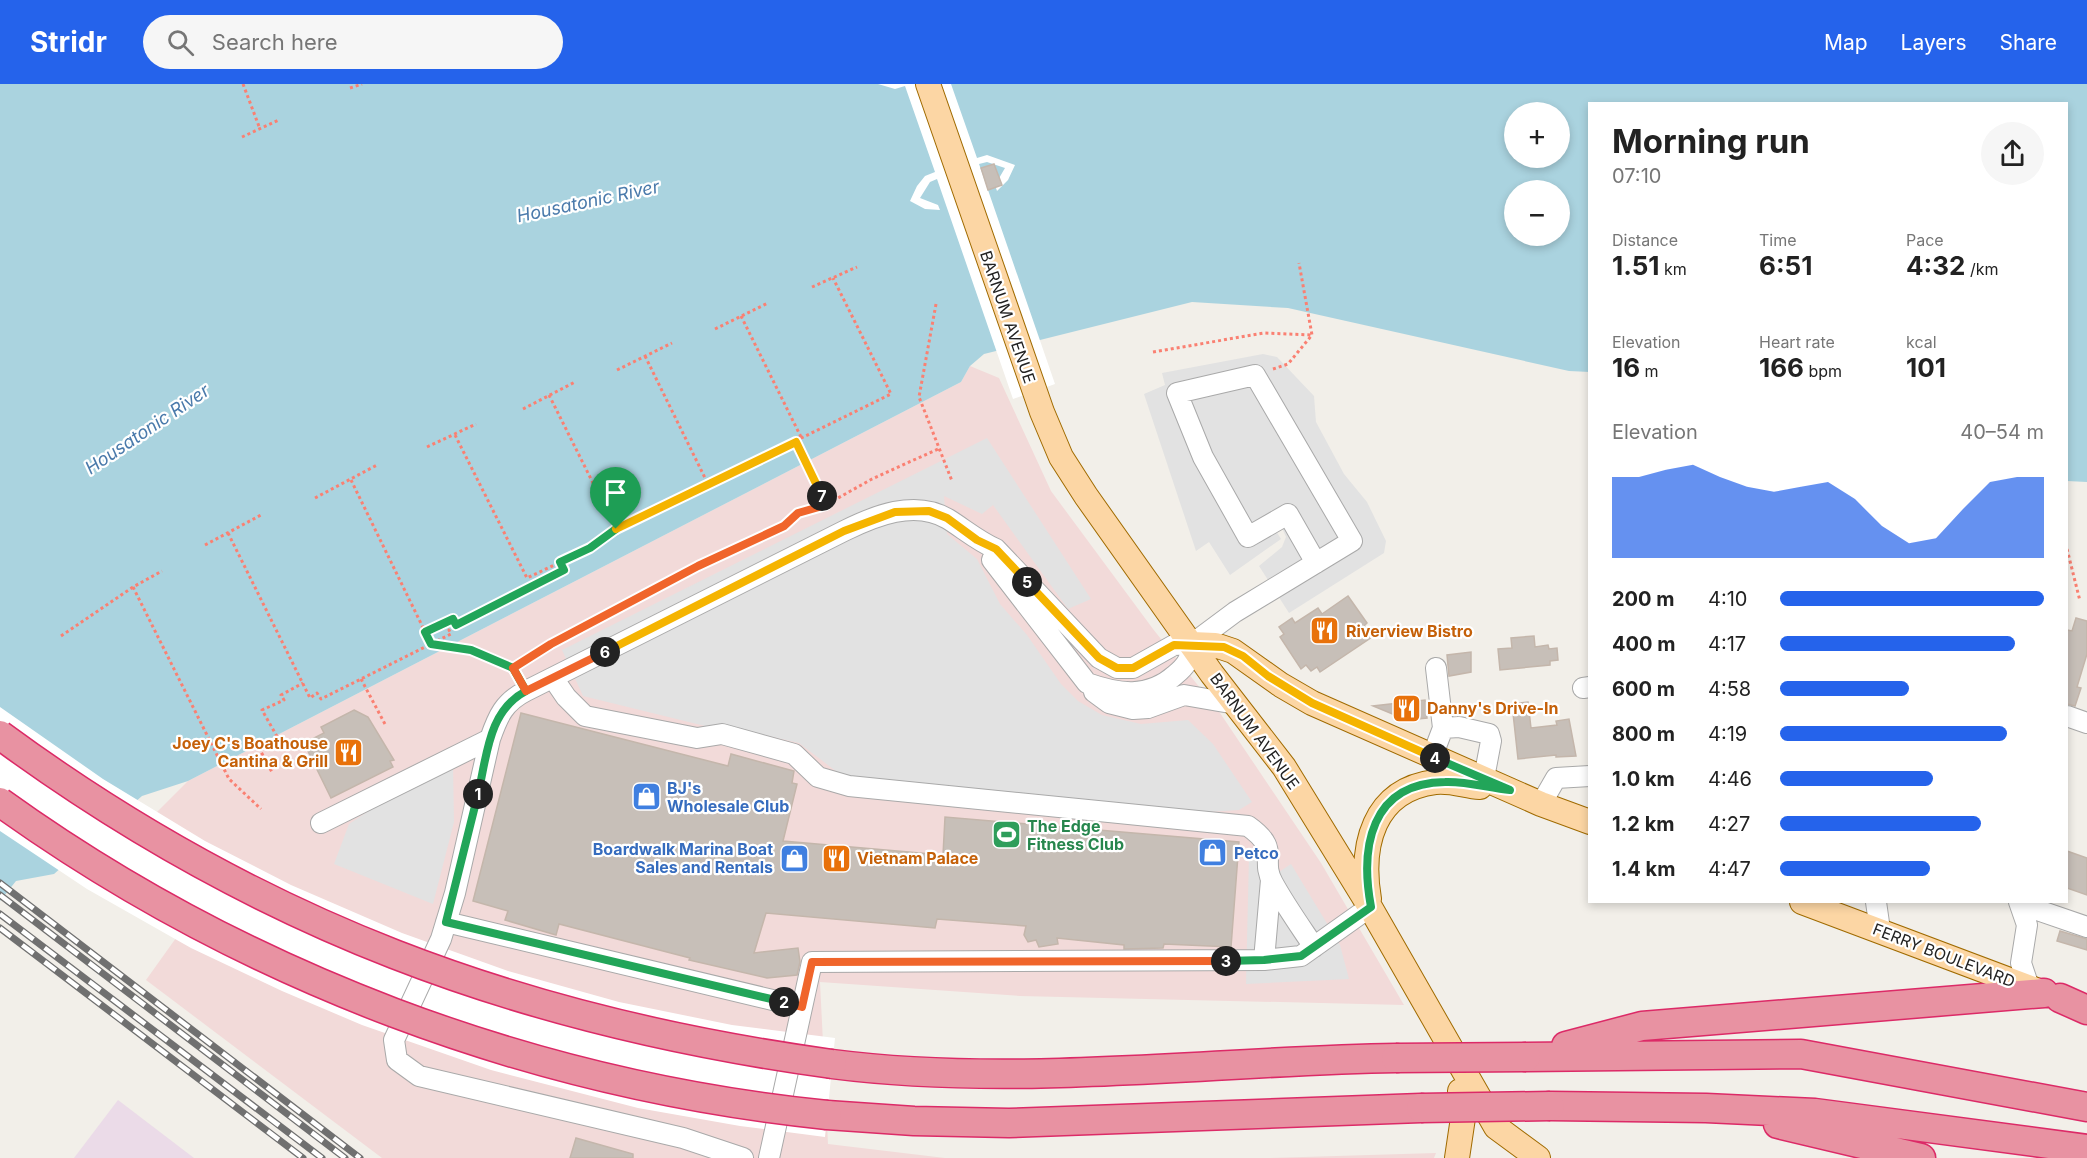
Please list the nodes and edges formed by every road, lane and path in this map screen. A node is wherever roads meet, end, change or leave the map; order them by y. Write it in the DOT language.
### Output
graph roads {
  1 [pos="243,84"];
  2 [pos="362,84"];
  3 [pos="928,84"];
  4 [pos="350,88"];
  5 [pos="279,120"];
  6 [pos="260,129"];
  7 [pos="242,137"];
  8 [pos="1299,263"];
  9 [pos="857,267"];
  10 [pos="833,278"];
  11 [pos="812,287"];
  12 [pos="768,303"];
  13 [pos="936,304"];
  14 [pos="741,316"];
  15 [pos="715,329"];
  16 [pos="1312,335"];
  17 [pos="672,343"];
  18 [pos="1153,352"];
  19 [pos="645,356"];
  20 [pos="1288,364"];
  21 [pos="617,370"];
  22 [pos="575,382"];
  23 [pos="549,396"];
  24 [pos="523,409"];
  25 [pos="476,424"];
  26 [pos="455,435"];
  27 [pos="802,439"];
  28 [pos="796,442"];
  29 [pos="427,447"];
  30 [pos="938,449"];
  31 [pos="377,465"];
  32 [pos="351,480"];
  33 [pos="952,482"];
  34 [pos="708,485"];
  35 [pos="315,498"];
  36 [pos="826,505"];
  37 [pos="261,515"];
  38 [pos="616,529"];
  39 [pos="228,533"];
  40 [pos="977,540"];
  41 [pos="205,545"];
  42 [pos="2068,553"];
  43 [pos="560,562"];
  44 [pos="1316,563"];
  45 [pos="162,571"];
  46 [pos="133,587"];
  47 [pos="2080,601"];
  48 [pos="456,625"];
  49 [pos="425,632"];
  50 [pos="61,636"];
  51 [pos="431,644"];
  52 [pos="1192,644"];
  53 [pos="513,668"];
  54 [pos="1436,668"];
  55 [pos="553,678"];
  56 [pos="361,679"];
  57 [pos="303,683"];
  58 [pos="1087,683"];
  59 [pos="526,691"];
  60 [pos="1236,704"];
  61 [pos="2068,716"];
  62 [pos="2087,723"];
  63 [pos="386,726"];
  64 [pos="1443,728"];
  65 [pos="0,735"];
  66 [pos="253,737"];
  67 [pos="490,739"];
  68 [pos="283,747"];
  69 [pos="1432,757"];
  70 [pos="273,774"];
  71 [pos="1588,776"];
  72 [pos="1484,778"];
  73 [pos="1510,790"];
  74 [pos="0,802"];
  75 [pos="1541,804"];
  76 [pos="261,809"];
  77 [pos="1588,821"];
  78 [pos="321,823"];
  79 [pos="1271,880"];
  80 [pos="1805,903"];
  81 [pos="1876,903"];
  82 [pos="2019,903"];
  83 [pos="1371,907"];
  84 [pos="446,922"];
  85 [pos="2087,927"];
  86 [pos="1880,930"];
  87 [pos="1314,947"];
  88 [pos="1264,960"];
  89 [pos="2044,993"];
  90 [pos="2087,1005"];
  91 [pos="802,1007"];
  92 [pos="2087,1010"];
  93 [pos="2087,1021"];
  94 [pos="1450,1047"];
  95 [pos="1526,1057"];
  96 [pos="2087,1107"];
  97 [pos="1706,1108"];
  98 [pos="2087,1149"];
  99 [pos="703,1152"];
  100 [pos="743,1158"];
  101 [pos="769,1158"];
  102 [pos="1457,1158"];
  103 [pos="1538,1158"];
  104 [pos="1921,1158"];
  1 -- 6 [label="path"];
  2 -- 4 [label="path"];
  3 -- 52 [label="main road, BARNUM AVENUE"];
  5 -- 6 [label="path"];
  6 -- 7 [label="path"];
  8 -- 16 [label="path"];
  9 -- 10 [label="path"];
  10 -- 11 [label="path"];
  10 -- 27 [label="path"];
  12 -- 14 [label="path"];
  13 -- 30 [label="path"];
  14 -- 15 [label="path"];
  14 -- 27 [label="path"];
  16 -- 18 [label="path"];
  16 -- 20 [label="path"];
  17 -- 19 [label="path"];
  19 -- 21 [label="path"];
  19 -- 34 [label="path"];
  22 -- 23 [label="path"];
  23 -- 24 [label="path"];
  23 -- 38 [label="path"];
  25 -- 26 [label="path"];
  26 -- 29 [label="path"];
  26 -- 43 [label="path"];
  27 -- 28 [label="path"];
  28 -- 34 [label="path"];
  28 -- 36 [label="path"];
  30 -- 33 [label="path"];
  30 -- 36 [label="path"];
  31 -- 32 [label="path"];
  32 -- 35 [label="path"];
  32 -- 49 [label="path"];
  34 -- 38 [label="path"];
  36 -- 53 [label="path"];
  37 -- 39 [label="path"];
  38 -- 43 [label="path"];
  39 -- 41 [label="path"];
  39 -- 57 [label="path"];
  40 -- 52 [label="street"];
  40 -- 55 [label="street"];
  40 -- 58 [label="street"];
  42 -- 47 [label="path"];
  43 -- 48 [label="path"];
  44 -- 44 [label="street"];
  44 -- 52 [label="street"];
  45 -- 46 [label="path"];
  46 -- 50 [label="path"];
  46 -- 76 [label="path"];
  48 -- 49 [label="path"];
  48 -- 51 [label="path"];
  49 -- 51 [label="path"];
  51 -- 53 [label="path"];
  51 -- 56 [label="path"];
  52 -- 58 [label="street"];
  52 -- 60 [label="main road, BARNUM AVENUE"];
  52 -- 69 [label="main road"];
  53 -- 59 [label="path"];
  54 -- 64 [label="street"];
  55 -- 59 [label="street"];
  55 -- 79 [label="street"];
  56 -- 57 [label="path"];
  56 -- 63 [label="path"];
  57 -- 68 [label="path"];
  58 -- 60 [label="street"];
  59 -- 67 [label="street"];
  60 -- 83 [label="main road, BARNUM AVENUE"];
  61 -- 62 [label="street"];
  64 -- 69 [label="street"];
  64 -- 72 [label="street"];
  65 -- 95 [label="highway, bridge"];
  66 -- 70 [label="path"];
  67 -- 78 [label="street"];
  67 -- 84 [label="street"];
  69 -- 72 [label="main road"];
  71 -- 75 [label="street"];
  72 -- 73 [label="main road"];
  73 -- 75 [label="main road"];
  73 -- 83 [label="main road"];
  74 -- 97 [label="highway, bridge"];
  75 -- 77 [label="main road"];
  79 -- 87 [label="street"];
  79 -- 88 [label="street"];
  80 -- 86 [label="main road, FERRY BOULEVARD"];
  81 -- 86 [label="street"];
  82 -- 85 [label="street"];
  82 -- 89 [label="street"];
  83 -- 87 [label="street"];
  83 -- 94 [label="main road, BARNUM AVENUE"];
  84 -- 91 [label="street"];
  84 -- 99 [label="street"];
  86 -- 89 [label="main road, FERRY BOULEVARD"];
  87 -- 88 [label="street"];
  88 -- 91 [label="street"];
  89 -- 90 [label="main road, FERRY BOULEVARD"];
  89 -- 92 [label="highway"];
  89 -- 93 [label="main road"];
  89 -- 95 [label="highway"];
  91 -- 101 [label="street"];
  94 -- 102 [label="main road"];
  94 -- 103 [label="main road, BARNUM AVENUE"];
  95 -- 96 [label="highway"];
  97 -- 98 [label="highway"];
  97 -- 104 [label="highway"];
  99 -- 100 [label="street"];
}
